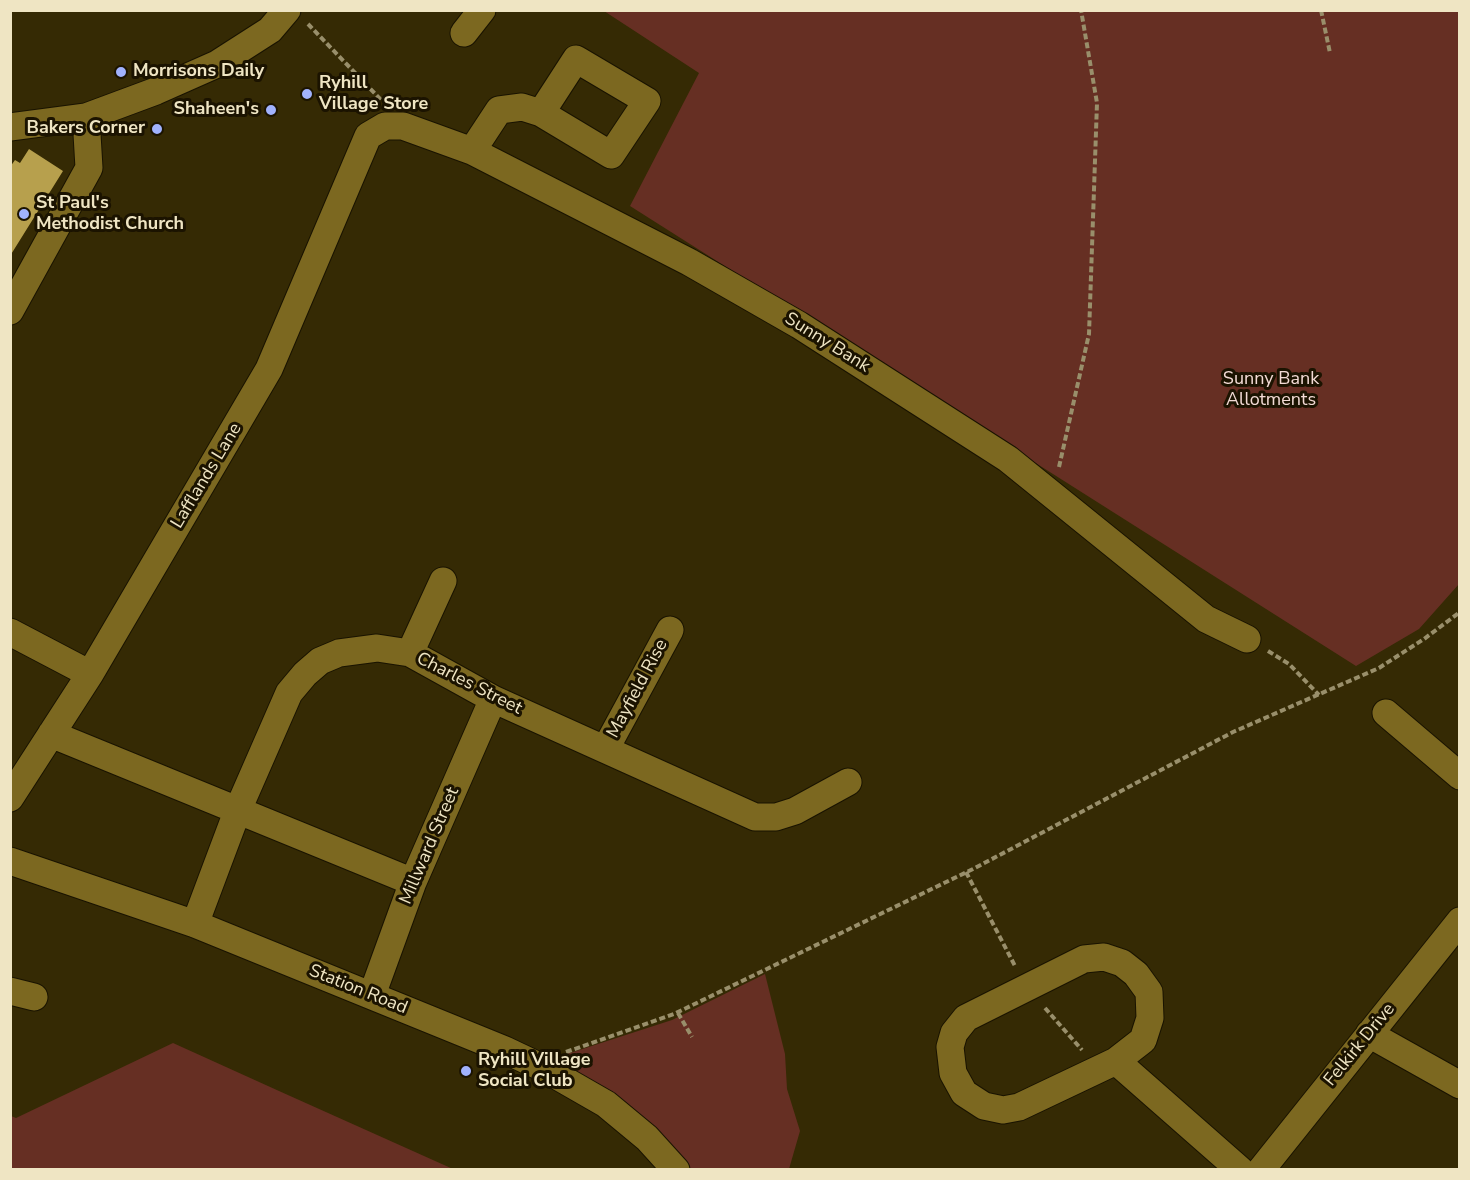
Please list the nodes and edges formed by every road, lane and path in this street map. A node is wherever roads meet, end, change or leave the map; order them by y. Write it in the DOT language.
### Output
graph roads {
  1 [pos="482,10"];
  2 [pos="1081,10"];
  3 [pos="1321,10"];
  4 [pos="295,15"];
  5 [pos="464,33"];
  6 [pos="1330,53"];
  7 [pos="390,110"];
  8 [pos="541,113"];
  9 [pos="86,117"];
  10 [pos="10,127"];
  11 [pos="368,136"];
  12 [pos="472,151"];
  13 [pos="10,311"];
  14 [pos="1053,494"];
  15 [pos="443,581"];
  16 [pos="1460,612"];
  17 [pos="670,630"];
  18 [pos="10,632"];
  19 [pos="1246,639"];
  20 [pos="410,653"];
  21 [pos="90,674"];
  22 [pos="1319,695"];
  23 [pos="493,699"];
  24 [pos="1386,713"];
  25 [pos="51,734"];
  26 [pos="606,748"];
  27 [pos="1460,776"];
  28 [pos="848,782"];
  29 [pos="10,798"];
  30 [pos="237,812"];
  31 [pos="10,861"];
  32 [pos="413,882"];
  33 [pos="1460,921"];
  34 [pos="195,924"];
  35 [pos="372,995"];
  36 [pos="678,1013"];
  37 [pos="1369,1034"];
  38 [pos="692,1037"];
  39 [pos="1116,1061"];
  40 [pos="545,1069"];
  41 [pos="1460,1085"];
  42 [pos="676,1170"];
  43 [pos="1240,1170"];
  44 [pos="1261,1170"];
  1 -- 5 [label="street"];
  2 -- 14 [label="path"];
  3 -- 6 [label="path"];
  4 -- 7 [label="path"];
  4 -- 9 [label="street"];
  8 -- 12 [label="street"];
  9 -- 10 [label="street"];
  9 -- 13 [label="street"];
  11 -- 12 [label="street, Sunny Bank"];
  11 -- 21 [label="street, Lafflands Lane"];
  12 -- 14 [label="street, Sunny Bank"];
  14 -- 19 [label="street, Sunny Bank"];
  15 -- 20 [label="street"];
  16 -- 22 [label="path"];
  17 -- 26 [label="street, Mayfield Rise"];
  18 -- 21 [label="street"];
  19 -- 22 [label="path"];
  20 -- 23 [label="street, Charles Street"];
  20 -- 30 [label="street, Charles Street"];
  21 -- 25 [label="street, Lafflands Lane"];
  22 -- 36 [label="path"];
  23 -- 26 [label="street, Charles Street"];
  23 -- 32 [label="street, Millward Street"];
  24 -- 27 [label="street"];
  25 -- 29 [label="street, Lafflands Lane"];
  25 -- 30 [label="street"];
  26 -- 28 [label="street, Charles Street"];
  30 -- 32 [label="street"];
  30 -- 34 [label="street, Charles Street"];
  31 -- 34 [label="street, Station Road"];
  32 -- 35 [label="street, Millward Street"];
  33 -- 37 [label="street, Felkirk Drive"];
  34 -- 35 [label="street, Station Road"];
  35 -- 40 [label="street, Station Road"];
  36 -- 38 [label="path"];
  36 -- 40 [label="path"];
  37 -- 41 [label="street"];
  37 -- 44 [label="street, Felkirk Drive"];
  39 -- 39 [label="street"];
  39 -- 43 [label="street"];
  40 -- 42 [label="street, Station Road"];
}
